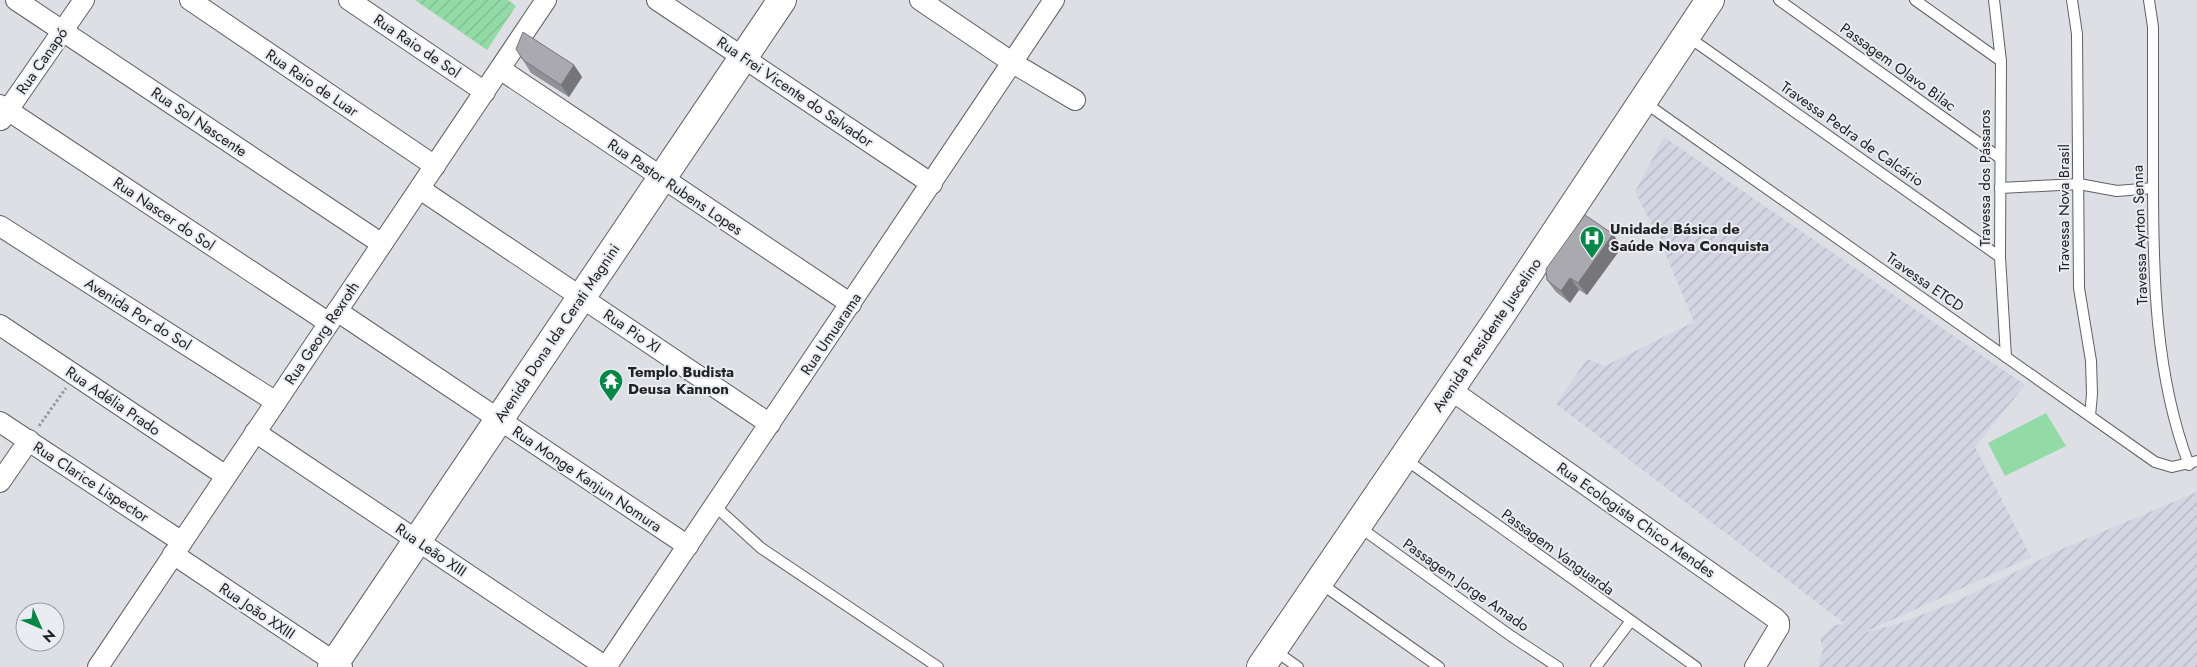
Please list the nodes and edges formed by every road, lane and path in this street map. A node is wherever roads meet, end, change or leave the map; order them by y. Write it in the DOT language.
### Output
graph roads {
  1 [pos="16,0"];
  2 [pos="84,0"];
  3 [pos="190,0"];
  4 [pos="349,0"];
  5 [pos="546,0"];
  6 [pos="658,0"];
  7 [pos="782,0"];
  8 [pos="920,0"];
  9 [pos="1054,0"];
  10 [pos="1710,0"];
  11 [pos="1779,0"];
  12 [pos="1914,0"];
  13 [pos="1994,0"];
  14 [pos="2072,0"];
  15 [pos="2150,0"];
  16 [pos="63,30"];
  17 [pos="1687,36"];
  18 [pos="743,57"];
  19 [pos="2001,61"];
  20 [pos="1014,62"];
  21 [pos="500,69"];
  22 [pos="485,92"];
  23 [pos="1075,100"];
  24 [pos="1643,101"];
  25 [pos="3,112"];
  26 [pos="2000,158"];
  27 [pos="435,166"];
  28 [pos="662,178"];
  29 [pos="932,184"];
  30 [pos="2079,184"];
  31 [pos="420,188"];
  32 [pos="2000,188"];
  33 [pos="2153,188"];
  34 [pos="0,226"];
  35 [pos="382,244"];
  36 [pos="2000,257"];
  37 [pos="582,297"];
  38 [pos="851,304"];
  39 [pos="333,317"];
  40 [pos="0,325"];
  41 [pos="2006,357"];
  42 [pos="75,376"];
  43 [pos="1450,390"];
  44 [pos="276,402"];
  45 [pos="2090,416"];
  46 [pos="499,420"];
  47 [pos="0,422"];
  48 [pos="770,424"];
  49 [pos="255,432"];
  50 [pos="29,440"];
  51 [pos="1404,459"];
  52 [pos="2193,463"];
  53 [pos="226,476"];
  54 [pos="0,482"];
  55 [pos="715,506"];
  56 [pos="1358,526"];
  57 [pos="417,541"];
  58 [pos="688,546"];
  59 [pos="178,548"];
  60 [pos="1319,582"];
  61 [pos="1630,622"];
  62 [pos="1267,658"];
  63 [pos="336,666"];
  64 [pos="98,667"];
  65 [pos="606,667"];
  66 [pos="938,667"];
  67 [pos="1298,667"];
  68 [pos="1439,667"];
  69 [pos="1558,667"];
  70 [pos="1596,667"];
  71 [pos="1696,667"];
  72 [pos="1755,667"];
  1 -- 16 [label="street, Rua Sol Nascente"];
  2 -- 16 [label="street, Rua Canapó"];
  3 -- 27 [label="street, Rua Raio de Luar"];
  4 -- 22 [label="street, Rua Raio de Sol"];
  5 -- 21 [label="street, Rua Georg Rexroth"];
  6 -- 18 [label="street, Rua Frei Vicente do Salvador"];
  7 -- 18 [label="street, Avenida Dona Ida Cerati Magnini"];
  8 -- 20 [label="street"];
  9 -- 20 [label="street, Rua Umuarama"];
  10 -- 17 [label="street, Avenida Presidente Juscelino"];
  11 -- 26 [label="lane, Passagem Olavo Bilac"];
  12 -- 19 [label="lane"];
  13 -- 19 [label="lane, Travessa dos Pássaros"];
  14 -- 30 [label="lane, Travessa Nova Brasil"];
  15 -- 33 [label="lane, Travessa Ayrton Senna"];
  16 -- 25 [label="street, Rua Canapó"];
  16 -- 35 [label="street, Rua Sol Nascente"];
  17 -- 24 [label="street, Avenida Presidente Juscelino"];
  17 -- 36 [label="lane, Travessa Pedra de Calcário"];
  18 -- 28 [label="street, Avenida Dona Ida Cerati Magnini"];
  18 -- 29 [label="street, Rua Frei Vicente do Salvador"];
  19 -- 26 [label="lane, Travessa dos Pássaros"];
  20 -- 23 [label="street"];
  20 -- 29 [label="street, Rua Umuarama"];
  21 -- 22 [label="street, Rua Georg Rexroth"];
  21 -- 28 [label="street, Rua Pastor Rubens Lopes"];
  22 -- 27 [label="street, Rua Georg Rexroth"];
  24 -- 41 [label="lane, Travessa ETCD"];
  24 -- 43 [label="street, Avenida Presidente Juscelino"];
  25 -- 39 [label="street, Rua Nascer do Sol"];
  26 -- 32 [label="lane, Travessa dos Pássaros"];
  27 -- 31 [label="street, Rua Georg Rexroth"];
  28 -- 37 [label="street, Avenida Dona Ida Cerati Magnini"];
  28 -- 38 [label="street, Rua Pastor Rubens Lopes"];
  29 -- 38 [label="street, Rua Umuarama"];
  30 -- 32 [label="lane"];
  30 -- 33 [label="lane"];
  30 -- 45 [label="lane, Travessa Nova Brasil"];
  31 -- 35 [label="street, Rua Georg Rexroth"];
  31 -- 37 [label="street, Rua Pio XI"];
  32 -- 36 [label="lane, Travessa dos Pássaros"];
  33 -- 52 [label="lane, Travessa Ayrton Senna"];
  34 -- 44 [label="street, Avenida Por do Sol"];
  35 -- 39 [label="street, Rua Georg Rexroth"];
  36 -- 41 [label="lane, Travessa dos Pássaros"];
  37 -- 46 [label="street, Avenida Dona Ida Cerati Magnini"];
  37 -- 48 [label="street, Rua Pio XI"];
  38 -- 48 [label="street, Rua Umuarama"];
  39 -- 44 [label="street, Rua Georg Rexroth"];
  39 -- 46 [label="street, Rua Monge Kanjun Nomura"];
  40 -- 42 [label="street, Rua Adélia Prado"];
  41 -- 45 [label="lane, Travessa ETCD"];
  42 -- 50 [label="path"];
  42 -- 53 [label="street, Rua Adélia Prado"];
  43 -- 51 [label="street, Avenida Presidente Juscelino"];
  43 -- 72 [label="street, Rua Ecologista Chico Mendes"];
  44 -- 49 [label="street, Rua Georg Rexroth"];
  45 -- 52 [label="lane, Travessa ETCD"];
  46 -- 57 [label="street, Avenida Dona Ida Cerati Magnini"];
  46 -- 58 [label="street, Rua Monge Kanjun Nomura"];
  47 -- 50 [label="street, Rua Clarice Lispector"];
  48 -- 55 [label="street, Rua Umuarama"];
  49 -- 53 [label="street, Rua Georg Rexroth"];
  49 -- 57 [label="street, Rua Leão XIII"];
  50 -- 54 [label="street"];
  50 -- 59 [label="street, Rua Clarice Lispector"];
  51 -- 56 [label="street, Avenida Presidente Juscelino"];
  51 -- 61 [label="lane, Passagem Vanguarda"];
  53 -- 59 [label="street, Rua Georg Rexroth"];
  55 -- 58 [label="street, Rua Umuarama"];
  55 -- 66 [label="lane"];
  56 -- 60 [label="street, Avenida Presidente Juscelino"];
  56 -- 69 [label="lane, Passagem Jorge Amado"];
  57 -- 63 [label="street, Avenida Dona Ida Cerati Magnini"];
  57 -- 65 [label="street, Rua Leão XIII"];
  58 -- 65 [label="street, Rua Umuarama"];
  59 -- 63 [label="street, Rua João XXIII"];
  59 -- 64 [label="street, Rua Georg Rexroth"];
  60 -- 62 [label="street, Avenida Presidente Juscelino"];
  60 -- 68 [label="lane"];
  61 -- 70 [label="lane"];
  61 -- 71 [label="lane, Passagem Vanguarda"];
  62 -- 67 [label="lane"];
}
